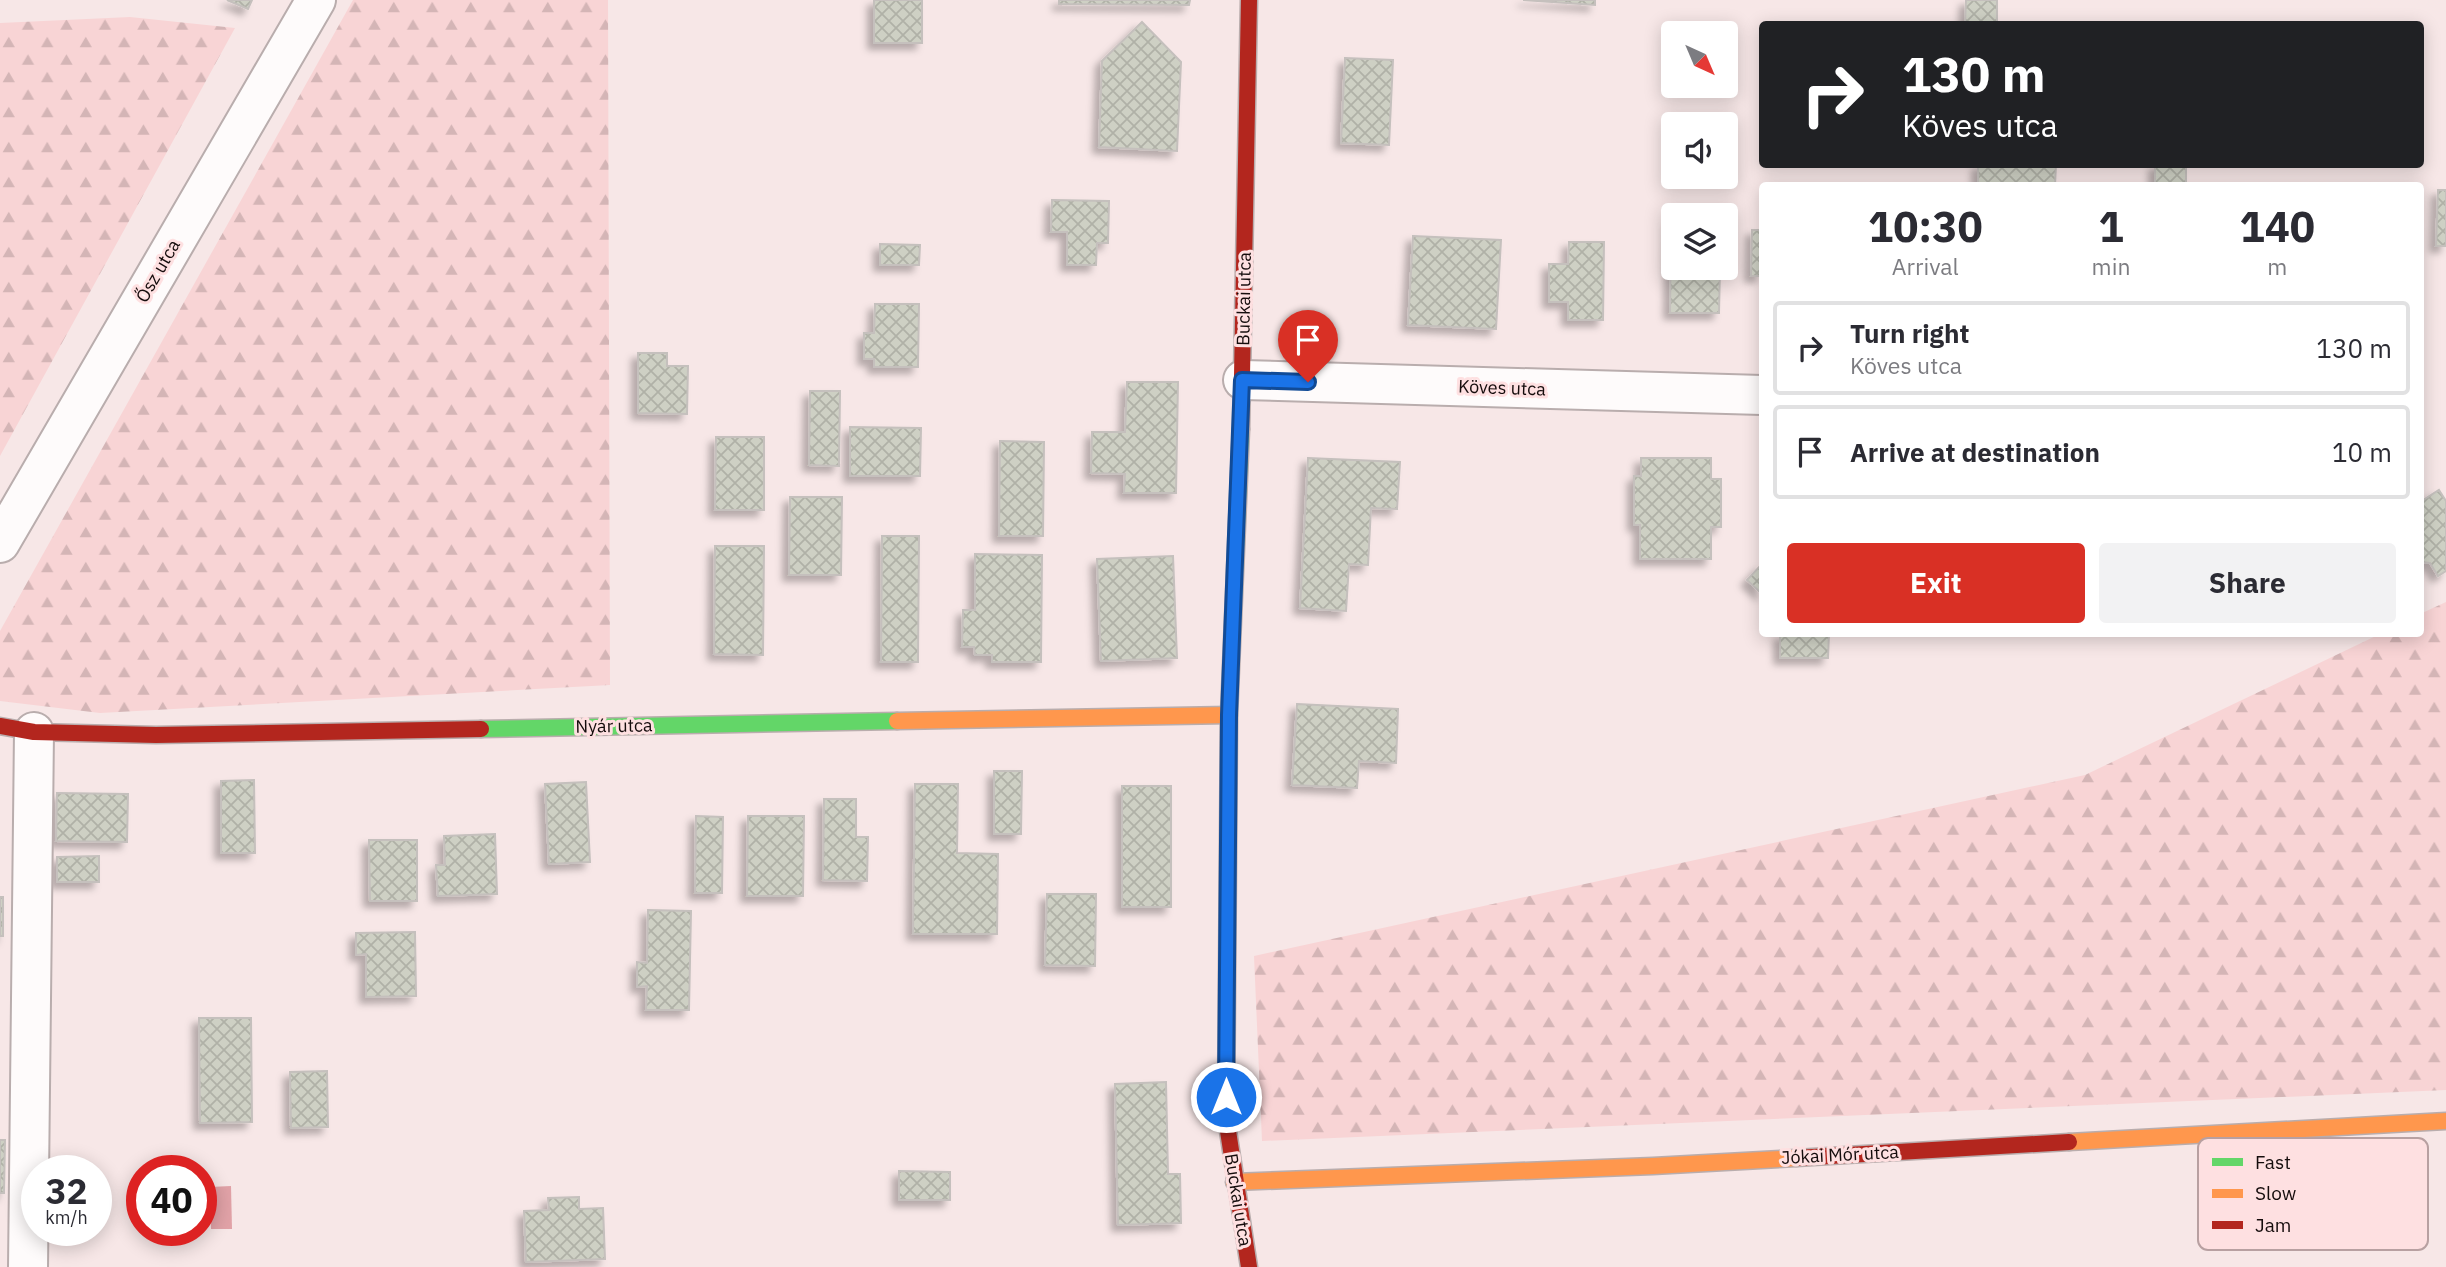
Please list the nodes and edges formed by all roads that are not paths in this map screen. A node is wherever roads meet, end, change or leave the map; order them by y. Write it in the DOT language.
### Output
graph roads {
  1 [pos="316,0"];
  2 [pos="1249,0"];
  3 [pos="1242,380"];
  4 [pos="1759,395"];
  5 [pos="0,543"];
  6 [pos="1229,715"];
  7 [pos="17,729"];
  8 [pos="2446,1121"];
  9 [pos="1234,1182"];
  10 [pos="28,1267"];
  11 [pos="1249,1267"];
  1 -- 5 [label="street, Ősz utca"];
  2 -- 3 [label="street, Buckai utca"];
  3 -- 4 [label="street, Köves utca"];
  3 -- 6 [label="street, Buckai utca"];
  6 -- 7 [label="street, Nyár utca"];
  6 -- 9 [label="street, Buckai utca"];
  7 -- 10 [label="street"];
  8 -- 9 [label="street, Jókai Mór utca"];
  9 -- 11 [label="street, Buckai utca"];
}
